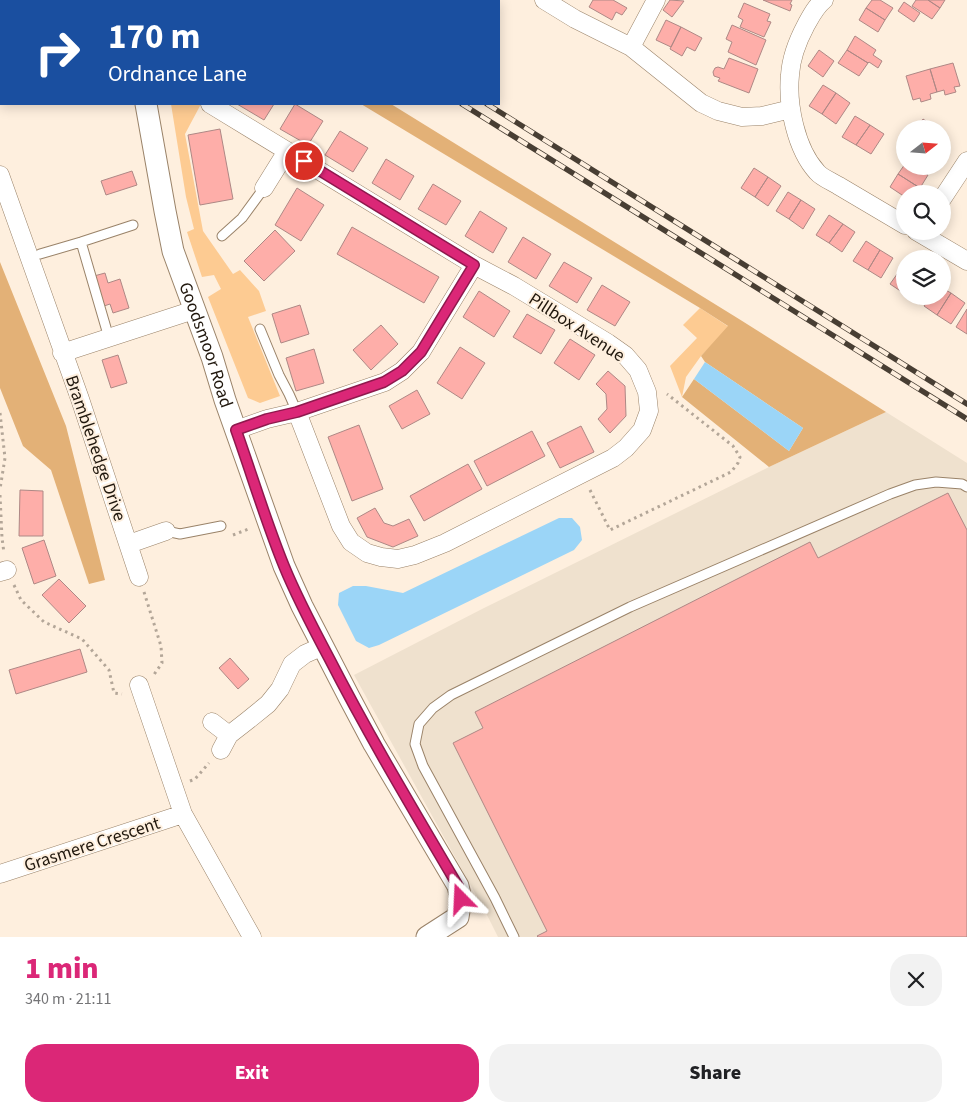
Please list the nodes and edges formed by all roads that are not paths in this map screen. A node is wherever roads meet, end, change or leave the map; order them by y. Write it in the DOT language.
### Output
graph roads {
  1 [pos="544,0"];
  2 [pos="656,0"];
  3 [pos="824,0"];
  4 [pos="631,47"];
  5 [pos="146,105"];
  6 [pos="212,105"];
  7 [pos="791,109"];
  8 [pos="287,151"];
  9 [pos="966,162"];
  10 [pos="0,175"];
  11 [pos="951,185"];
  12 [pos="264,188"];
  13 [pos="896,219"];
  14 [pos="133,225"];
  15 [pos="222,236"];
  16 [pos="933,240"];
  17 [pos="82,242"];
  18 [pos="40,254"];
  19 [pos="967,261"];
  20 [pos="474,265"];
  21 [pos="194,310"];
  22 [pos="260,330"];
  23 [pos="109,338"];
  24 [pos="62,353"];
  25 [pos="297,412"];
  26 [pos="236,430"];
  27 [pos="967,487"];
  28 [pos="221,526"];
  29 [pos="166,531"];
  30 [pos="128,544"];
  31 [pos="140,578"];
  32 [pos="323,646"];
  33 [pos="140,690"];
  34 [pos="212,722"];
  35 [pos="183,814"];
  36 [pos="0,874"];
  37 [pos="252,937"];
  38 [pos="427,937"];
  39 [pos="514,937"];
  1 -- 4 [label="street"];
  2 -- 4 [label="street"];
  3 -- 7 [label="street"];
  4 -- 7 [label="street"];
  5 -- 21 [label="street, Goodsmoor Road"];
  6 -- 8 [label="street, Pillbox Avenue"];
  7 -- 13 [label="street"];
  8 -- 12 [label="street"];
  8 -- 20 [label="street, Pillbox Avenue"];
  9 -- 11 [label="street"];
  10 -- 24 [label="street, Bramblehedge Drive"];
  12 -- 15 [label="lane"];
  14 -- 17 [label="lane"];
  16 -- 19 [label="street"];
  17 -- 18 [label="lane"];
  17 -- 23 [label="lane"];
  20 -- 25 [label="street"];
  20 -- 25 [label="street, Pillbox Avenue"];
  21 -- 23 [label="street, Bramblehedge Drive"];
  21 -- 26 [label="street, Goodsmoor Road"];
  22 -- 25 [label="lane"];
  23 -- 24 [label="street, Bramblehedge Drive"];
  24 -- 30 [label="street, Bramblehedge Drive"];
  25 -- 26 [label="street"];
  26 -- 32 [label="street, Goodsmoor Road"];
  27 -- 39 [label="lane"];
  28 -- 29 [label="lane, Bramblehedge Drive"];
  29 -- 30 [label="street, Bramblehedge Drive"];
  30 -- 31 [label="street, Bramblehedge Drive"];
  32 -- 34 [label="street"];
  32 -- 38 [label="street, Goodsmoor Road"];
  33 -- 35 [label="street"];
  35 -- 36 [label="street, Grasmere Crescent"];
  35 -- 37 [label="street"];
}
